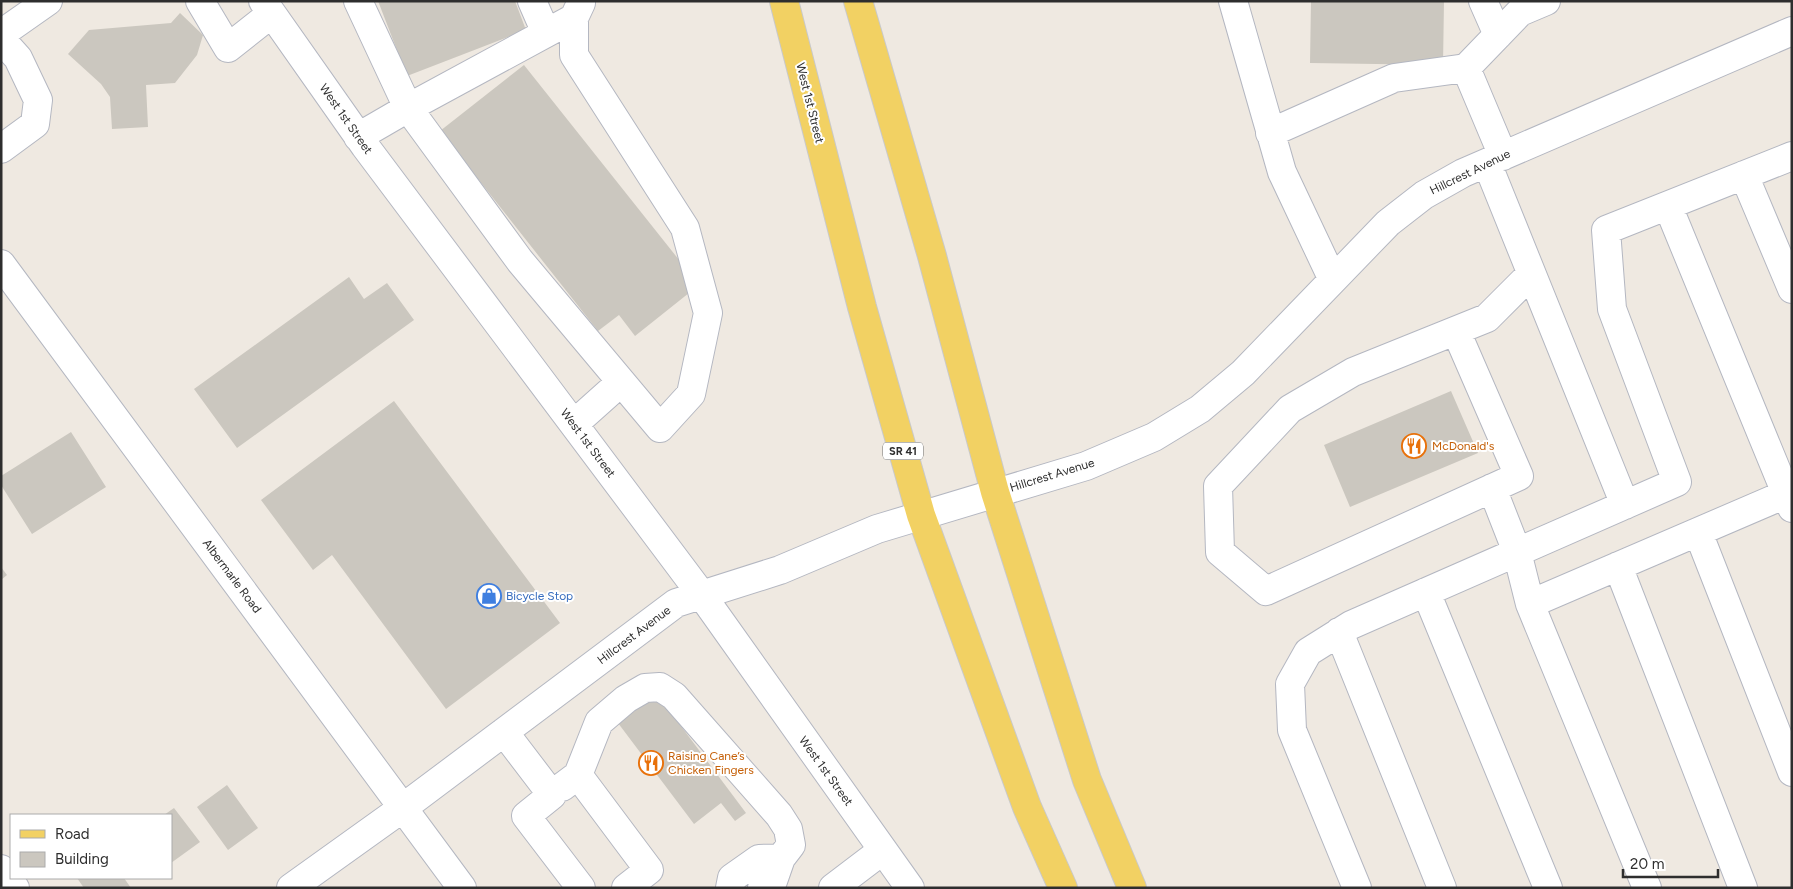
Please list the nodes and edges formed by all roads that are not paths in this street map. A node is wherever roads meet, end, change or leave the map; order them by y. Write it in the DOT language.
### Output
graph roads {
  1 [pos="48,1"];
  2 [pos="200,1"];
  3 [pos="358,1"];
  4 [pos="532,1"];
  5 [pos="784,1"];
  6 [pos="858,1"];
  7 [pos="1232,1"];
  8 [pos="1483,1"];
  9 [pos="1546,1"];
  10 [pos="267,7"];
  11 [pos="578,10"];
  12 [pos="1792,31"];
  13 [pos="546,33"];
  14 [pos="1,34"];
  15 [pos="1498,35"];
  16 [pos="1,39"];
  17 [pos="1466,68"];
  18 [pos="408,108"];
  19 [pos="1270,133"];
  20 [pos="358,137"];
  21 [pos="1,149"];
  22 [pos="1792,156"];
  23 [pos="1495,159"];
  24 [pos="1744,175"];
  25 [pos="1668,206"];
  26 [pos="1,264"];
  27 [pos="1531,274"];
  28 [pos="1333,280"];
  29 [pos="1792,289"];
  30 [pos="1456,331"];
  31 [pos="621,382"];
  32 [pos="574,424"];
  33 [pos="1492,488"];
  34 [pos="995,492"];
  35 [pos="1789,501"];
  36 [pos="1625,505"];
  37 [pos="921,515"];
  38 [pos="1698,532"];
  39 [pos="1517,552"];
  40 [pos="1618,566"];
  41 [pos="1426,592"];
  42 [pos="701,594"];
  43 [pos="1530,604"];
  44 [pos="1339,632"];
  45 [pos="504,732"];
  46 [pos="1792,772"];
  47 [pos="578,775"];
  48 [pos="552,795"];
  49 [pos="404,807"];
  50 [pos="883,850"];
  51 [pos="781,858"];
  52 [pos="1,869"];
  53 [pos="15,888"];
  54 [pos="291,888"];
  55 [pos="462,888"];
  56 [pos="581,888"];
  57 [pos="626,888"];
  58 [pos="730,888"];
  59 [pos="762,888"];
  60 [pos="833,888"];
  61 [pos="910,888"];
  62 [pos="1063,888"];
  63 [pos="1132,888"];
  64 [pos="1357,888"];
  65 [pos="1442,888"];
  66 [pos="1548,888"];
  67 [pos="1647,888"];
  68 [pos="1743,888"];
  1 -- 14 [label="street"];
  2 -- 10 [label="street"];
  3 -- 18 [label="street"];
  4 -- 13 [label="street"];
  5 -- 37 [label="main road, West 1st Street / SR 41"];
  6 -- 34 [label="main road"];
  7 -- 19 [label="street"];
  8 -- 15 [label="street"];
  9 -- 15 [label="street"];
  10 -- 20 [label="street, West 1st Street"];
  11 -- 13 [label="street"];
  11 -- 31 [label="street"];
  12 -- 23 [label="street, Hillcrest Avenue"];
  13 -- 18 [label="street"];
  15 -- 17 [label="street"];
  16 -- 21 [label="street"];
  17 -- 19 [label="street"];
  17 -- 23 [label="street"];
  18 -- 20 [label="street"];
  18 -- 31 [label="street"];
  19 -- 28 [label="street"];
  20 -- 32 [label="street, West 1st Street"];
  22 -- 24 [label="street"];
  23 -- 27 [label="street"];
  23 -- 28 [label="street, Hillcrest Avenue"];
  24 -- 25 [label="street"];
  24 -- 29 [label="street"];
  25 -- 35 [label="street"];
  25 -- 36 [label="street"];
  26 -- 49 [label="street, Albermarle Road"];
  27 -- 30 [label="street"];
  27 -- 36 [label="street"];
  28 -- 34 [label="street, Hillcrest Avenue"];
  30 -- 33 [label="street"];
  30 -- 33 [label="street"];
  31 -- 32 [label="street"];
  32 -- 42 [label="street, West 1st Street"];
  33 -- 39 [label="street"];
  34 -- 37 [label="street, Hillcrest Avenue"];
  34 -- 63 [label="main road"];
  35 -- 38 [label="street"];
  36 -- 39 [label="street"];
  37 -- 42 [label="street, Hillcrest Avenue"];
  37 -- 62 [label="main road, West 1st Street / SR 41"];
  38 -- 40 [label="street"];
  38 -- 46 [label="street"];
  39 -- 41 [label="street"];
  39 -- 43 [label="street"];
  40 -- 43 [label="street"];
  40 -- 68 [label="street"];
  41 -- 44 [label="street"];
  41 -- 66 [label="street"];
  42 -- 45 [label="street, Hillcrest Avenue"];
  42 -- 50 [label="street, West 1st Street"];
  43 -- 67 [label="street"];
  44 -- 64 [label="street"];
  44 -- 65 [label="street"];
  45 -- 48 [label="street"];
  45 -- 49 [label="street, Hillcrest Avenue"];
  47 -- 48 [label="street"];
  47 -- 51 [label="street"];
  47 -- 57 [label="street"];
  48 -- 56 [label="street"];
  49 -- 54 [label="street, Hillcrest Avenue"];
  49 -- 55 [label="street, Albermarle Road"];
  50 -- 60 [label="street"];
  50 -- 61 [label="street, West 1st Street"];
  51 -- 58 [label="street"];
  51 -- 59 [label="street"];
  52 -- 53 [label="street"];
}
